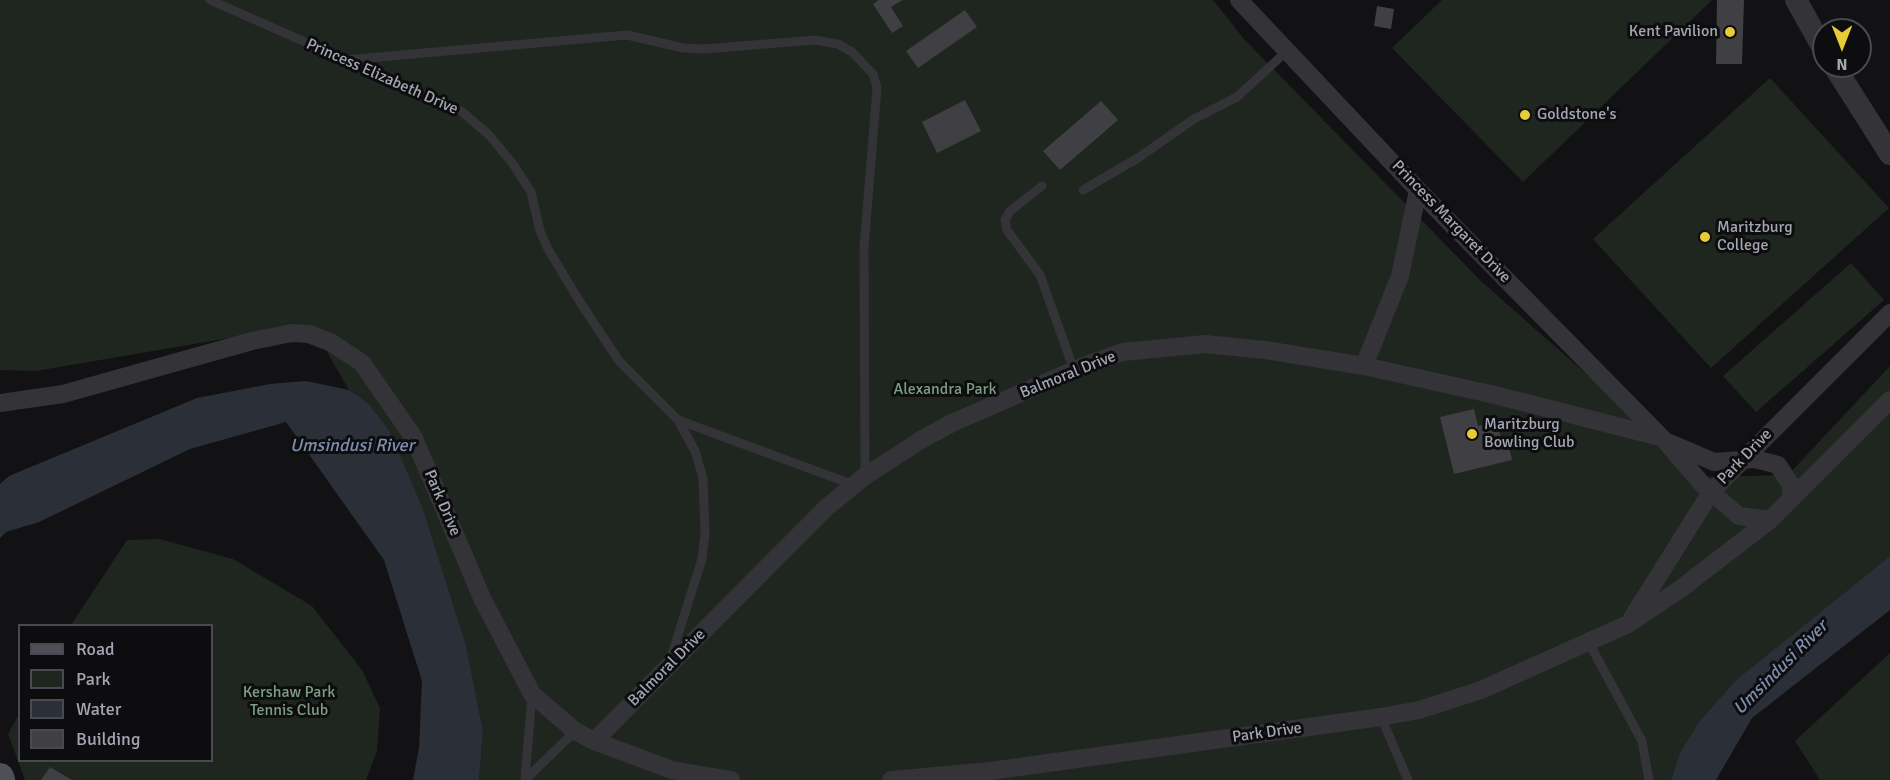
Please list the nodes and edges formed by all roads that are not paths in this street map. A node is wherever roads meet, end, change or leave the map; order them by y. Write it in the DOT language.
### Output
graph roads {
  1 [pos="210,0"];
  2 [pos="1239,0"];
  3 [pos="1801,4"];
  4 [pos="1812,26"];
  5 [pos="1287,51"];
  6 [pos="345,60"];
  7 [pos="1842,78"];
  8 [pos="1890,154"];
  9 [pos="1042,186"];
  10 [pos="1083,190"];
  11 [pos="1419,190"];
  12 [pos="1890,313"];
  13 [pos="1364,366"];
  14 [pos="1074,370"];
  15 [pos="1890,400"];
  16 [pos="0,403"];
  17 [pos="678,420"];
  18 [pos="1663,439"];
  19 [pos="1739,461"];
  20 [pos="859,480"];
  21 [pos="1711,492"];
  22 [pos="1791,499"];
  23 [pos="1770,520"];
  24 [pos="1628,624"];
  25 [pos="1589,643"];
  26 [pos="667,668"];
  27 [pos="532,694"];
  28 [pos="1381,717"];
  29 [pos="575,731"];
  30 [pos="594,741"];
  31 [pos="991,775"];
  32 [pos="731,780"];
  33 [pos="891,780"];
  34 [pos="1408,780"];
  35 [pos="1649,780"];
  1 -- 6 [label="lane, Princess Elizabeth Drive"];
  2 -- 5 [label="street, Princess Margaret Drive"];
  3 -- 4 [label="street"];
  5 -- 10 [label="lane"];
  5 -- 11 [label="street, Princess Margaret Drive"];
  6 -- 17 [label="lane, Princess Elizabeth Drive"];
  6 -- 20 [label="lane"];
  7 -- 8 [label="street"];
  9 -- 14 [label="lane"];
  11 -- 13 [label="street"];
  11 -- 18 [label="street, Princess Margaret Drive"];
  12 -- 19 [label="street, Park Drive"];
  13 -- 14 [label="street, Balmoral Drive"];
  13 -- 18 [label="street, Balmoral Drive"];
  14 -- 20 [label="street, Balmoral Drive"];
  15 -- 22 [label="street, Park Drive"];
  16 -- 27 [label="street, Park Drive"];
  17 -- 20 [label="lane"];
  17 -- 26 [label="lane, Princess Elizabeth Drive"];
  18 -- 19 [label="street, Princess Margaret Drive"];
  18 -- 21 [label="street, Princess Margaret Drive"];
  19 -- 21 [label="street, Park Drive"];
  19 -- 22 [label="street"];
  20 -- 26 [label="street, Balmoral Drive"];
  21 -- 23 [label="street"];
  21 -- 24 [label="street, Park Drive"];
  22 -- 23 [label="street, Park Drive"];
  23 -- 24 [label="street, Park Drive"];
  24 -- 25 [label="street, Park Drive"];
  25 -- 28 [label="street, Park Drive"];
  25 -- 35 [label="lane"];
  26 -- 30 [label="street, Balmoral Drive"];
  27 -- 29 [label="street, Park Drive"];
  27 -- 29 [label="lane"];
  28 -- 31 [label="street, Park Drive"];
  28 -- 34 [label="lane"];
  29 -- 30 [label="street, Park Drive"];
  30 -- 32 [label="street, Park Drive"];
  31 -- 33 [label="street, Park Drive"];
}
